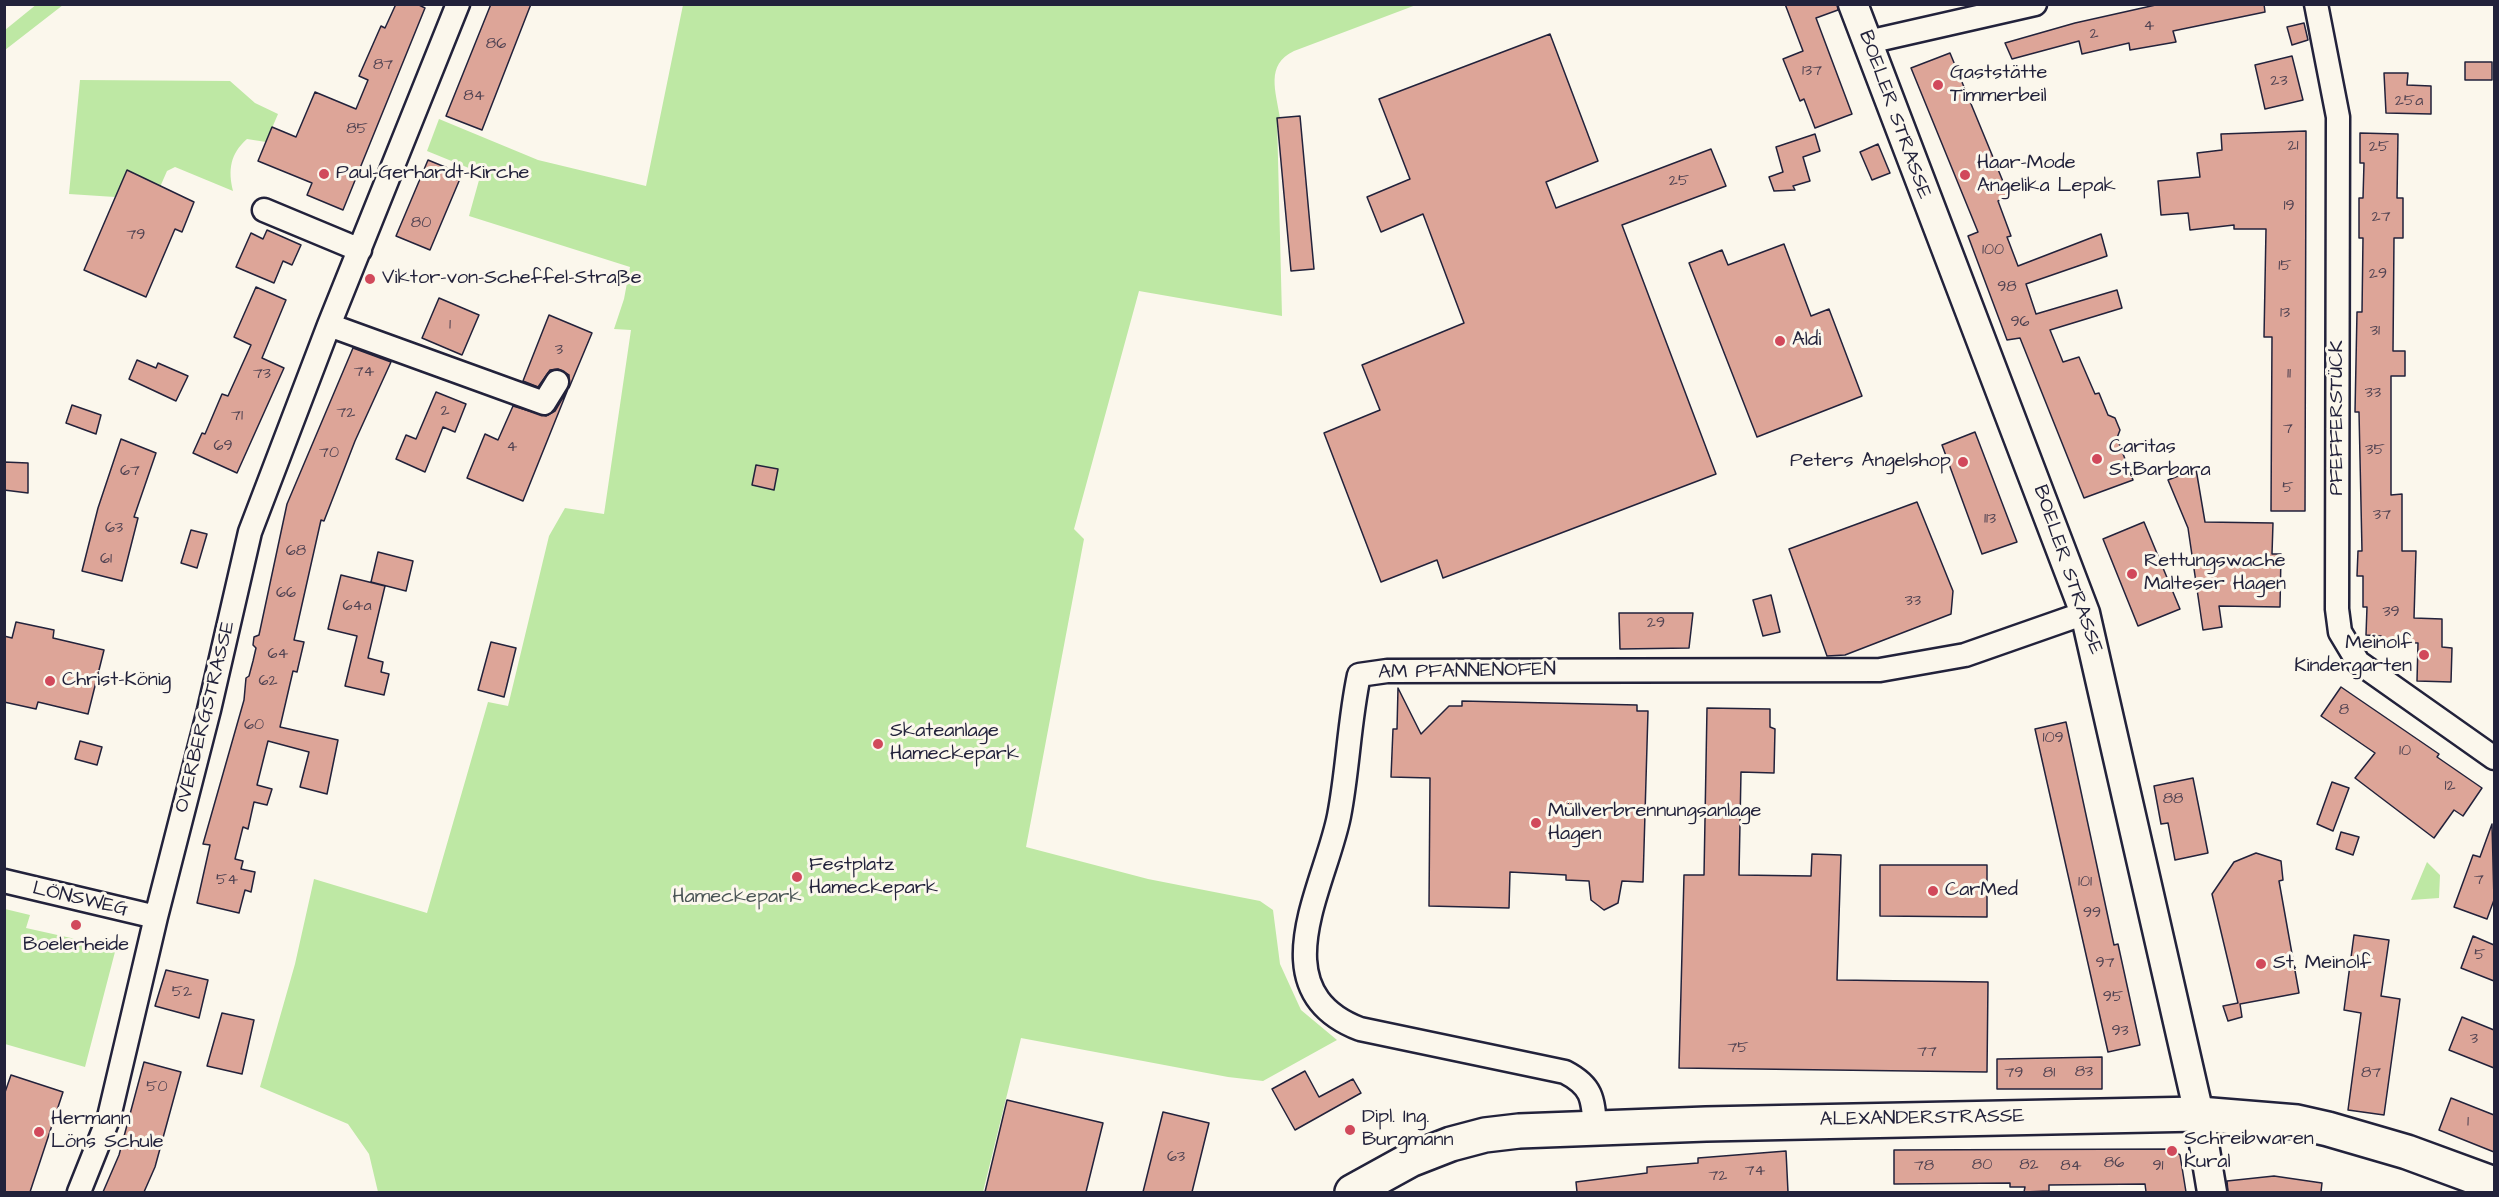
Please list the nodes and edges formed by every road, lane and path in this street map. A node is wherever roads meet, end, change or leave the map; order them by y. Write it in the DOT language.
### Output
graph roads {
  1 [pos="458,4"];
  2 [pos="1853,4"];
  3 [pos="2035,4"];
  4 [pos="2316,4"];
  5 [pos="1868,42"];
  6 [pos="264,210"];
  7 [pos="360,250"];
  8 [pos="329,325"];
  9 [pos="557,382"];
  10 [pos="2085,613"];
  11 [pos="2494,758"];
  12 [pos="4,881"];
  13 [pos="156,917"];
  14 [pos="2199,1114"];
  15 [pos="1595,1127"];
  16 [pos="2494,1184"];
  17 [pos="80,1192"];
  18 [pos="1352,1192"];
  19 [pos="2211,1192"];
  1 -- 7 [label="street, OVERBERGSTRASSE"];
  2 -- 5 [label="street, BOELER STRASSE"];
  3 -- 5 [label="street"];
  4 -- 11 [label="street, PFEFFERSTÜCK"];
  5 -- 10 [label="street, BOELER STRASSE"];
  6 -- 7 [label="street"];
  7 -- 8 [label="street, OVERBERGSTRASSE"];
  8 -- 9 [label="street"];
  8 -- 13 [label="street, OVERBERGSTRASSE"];
  10 -- 14 [label="street, BOELER STRASSE"];
  10 -- 15 [label="street, AM PFANNENOFEN"];
  12 -- 13 [label="street, LÖNSWEG"];
  13 -- 17 [label="street, OVERBERGSTRASSE"];
  14 -- 15 [label="main road, ALEXANDERSTRASSE"];
  14 -- 16 [label="main road, ALEXANDERSTRASSE"];
  14 -- 19 [label="street, BOELER STRASSE"];
  15 -- 18 [label="main road, ALEXANDERSTRASSE"];
}
